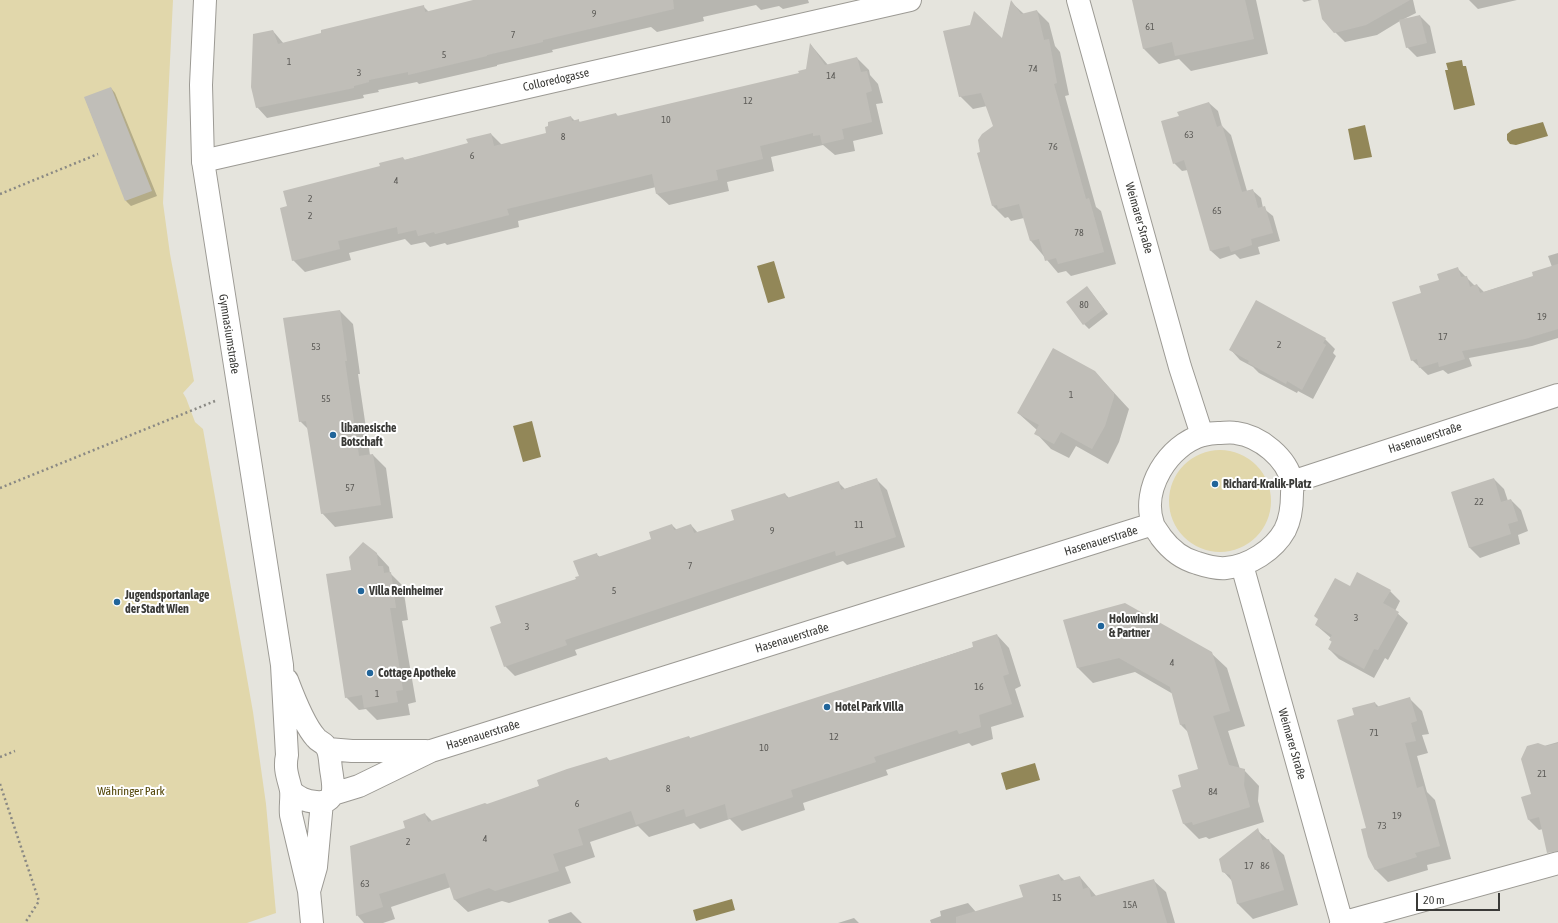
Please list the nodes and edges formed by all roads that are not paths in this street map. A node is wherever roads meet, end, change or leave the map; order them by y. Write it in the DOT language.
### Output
graph roads {
  1 [pos="205,0"];
  2 [pos="910,0"];
  3 [pos="1078,0"];
  4 [pos="203,161"];
  5 [pos="1558,396"];
  6 [pos="1202,435"];
  7 [pos="1292,482"];
  8 [pos="1153,524"];
  9 [pos="1242,565"];
  10 [pos="282,665"];
  11 [pos="322,744"];
  12 [pos="431,751"];
  13 [pos="287,755"];
  14 [pos="291,791"];
  15 [pos="328,798"];
  16 [pos="1558,863"];
  17 [pos="309,891"];
  18 [pos="312,923"];
  19 [pos="1342,923"];
  1 -- 4 [label="street, Gymnasiumstraße"];
  2 -- 4 [label="street, Colloredogasse"];
  3 -- 6 [label="street, Weimarer Straße"];
  4 -- 10 [label="street, Gymnasiumstraße"];
  5 -- 7 [label="street, Hasenauerstraße"];
  6 -- 7 [label="street"];
  6 -- 8 [label="street"];
  7 -- 9 [label="street"];
  8 -- 9 [label="street"];
  8 -- 12 [label="street, Hasenauerstraße"];
  9 -- 19 [label="street, Weimarer Straße"];
  10 -- 11 [label="street, Gymnasiumstraße"];
  10 -- 13 [label="street, Gymnasiumstraße"];
  11 -- 12 [label="street, Hasenauerstraße"];
  11 -- 13 [label="street"];
  11 -- 15 [label="street, Gymnasiumstraße"];
  12 -- 15 [label="street, Hasenauerstraße"];
  13 -- 14 [label="street, Gymnasiumstraße"];
  14 -- 15 [label="street"];
  14 -- 17 [label="street, Gymnasiumstraße"];
  15 -- 17 [label="street, Gymnasiumstraße"];
  16 -- 19 [label="street"];
  17 -- 18 [label="street, Gymnasiumstraße"];
}
